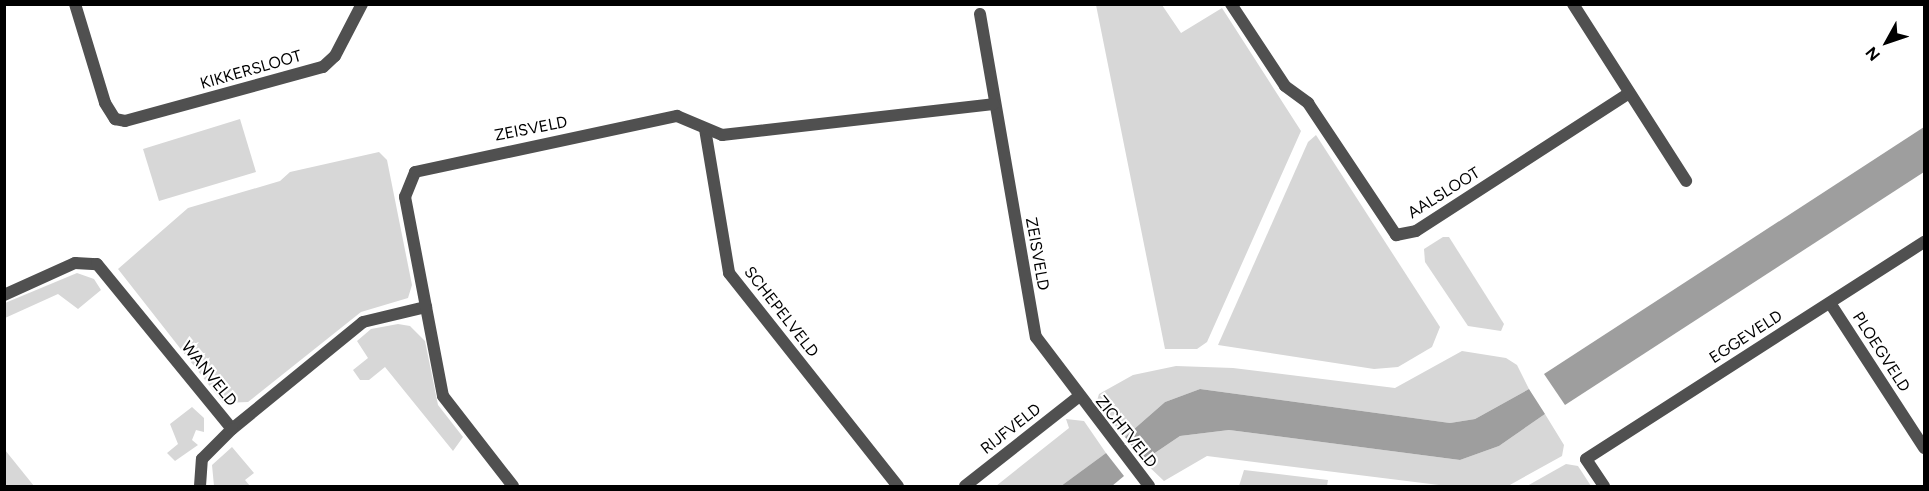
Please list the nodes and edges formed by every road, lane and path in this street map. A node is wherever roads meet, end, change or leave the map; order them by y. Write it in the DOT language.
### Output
graph roads {
  1 [pos="75,4"];
  2 [pos="362,4"];
  3 [pos="1231,4"];
  4 [pos="1573,4"];
  5 [pos="980,14"];
  6 [pos="1629,93"];
  7 [pos="993,104"];
  8 [pos="705,129"];
  9 [pos="1686,181"];
  10 [pos="1924,242"];
  11 [pos="4,295"];
  12 [pos="1830,303"];
  13 [pos="426,307"];
  14 [pos="1078,397"];
  15 [pos="232,429"];
  16 [pos="1924,448"];
  17 [pos="1147,483"];
  18 [pos="200,486"];
  19 [pos="513,486"];
  20 [pos="898,486"];
  21 [pos="965,486"];
  22 [pos="1604,486"];
  1 -- 2 [label="street, KIKKERSLOOT"];
  3 -- 6 [label="street, AALSLOOT"];
  4 -- 6 [label="street"];
  5 -- 7 [label="street, ZEISVELD"];
  6 -- 9 [label="street"];
  7 -- 8 [label="street, ZEISVELD"];
  7 -- 14 [label="street, ZEISVELD"];
  8 -- 13 [label="street, ZEISVELD"];
  8 -- 20 [label="street, SCHEPELVELD"];
  10 -- 12 [label="street, EGGEVELD"];
  11 -- 15 [label="street, WANVELD"];
  12 -- 16 [label="street, PLOEGVELD"];
  12 -- 22 [label="street, EGGEVELD"];
  13 -- 15 [label="street, WANVELD"];
  13 -- 19 [label="street, ZEISVELD"];
  14 -- 17 [label="street, ZICHTVELD"];
  14 -- 21 [label="street, RIJFVELD"];
  15 -- 18 [label="street"];
}
